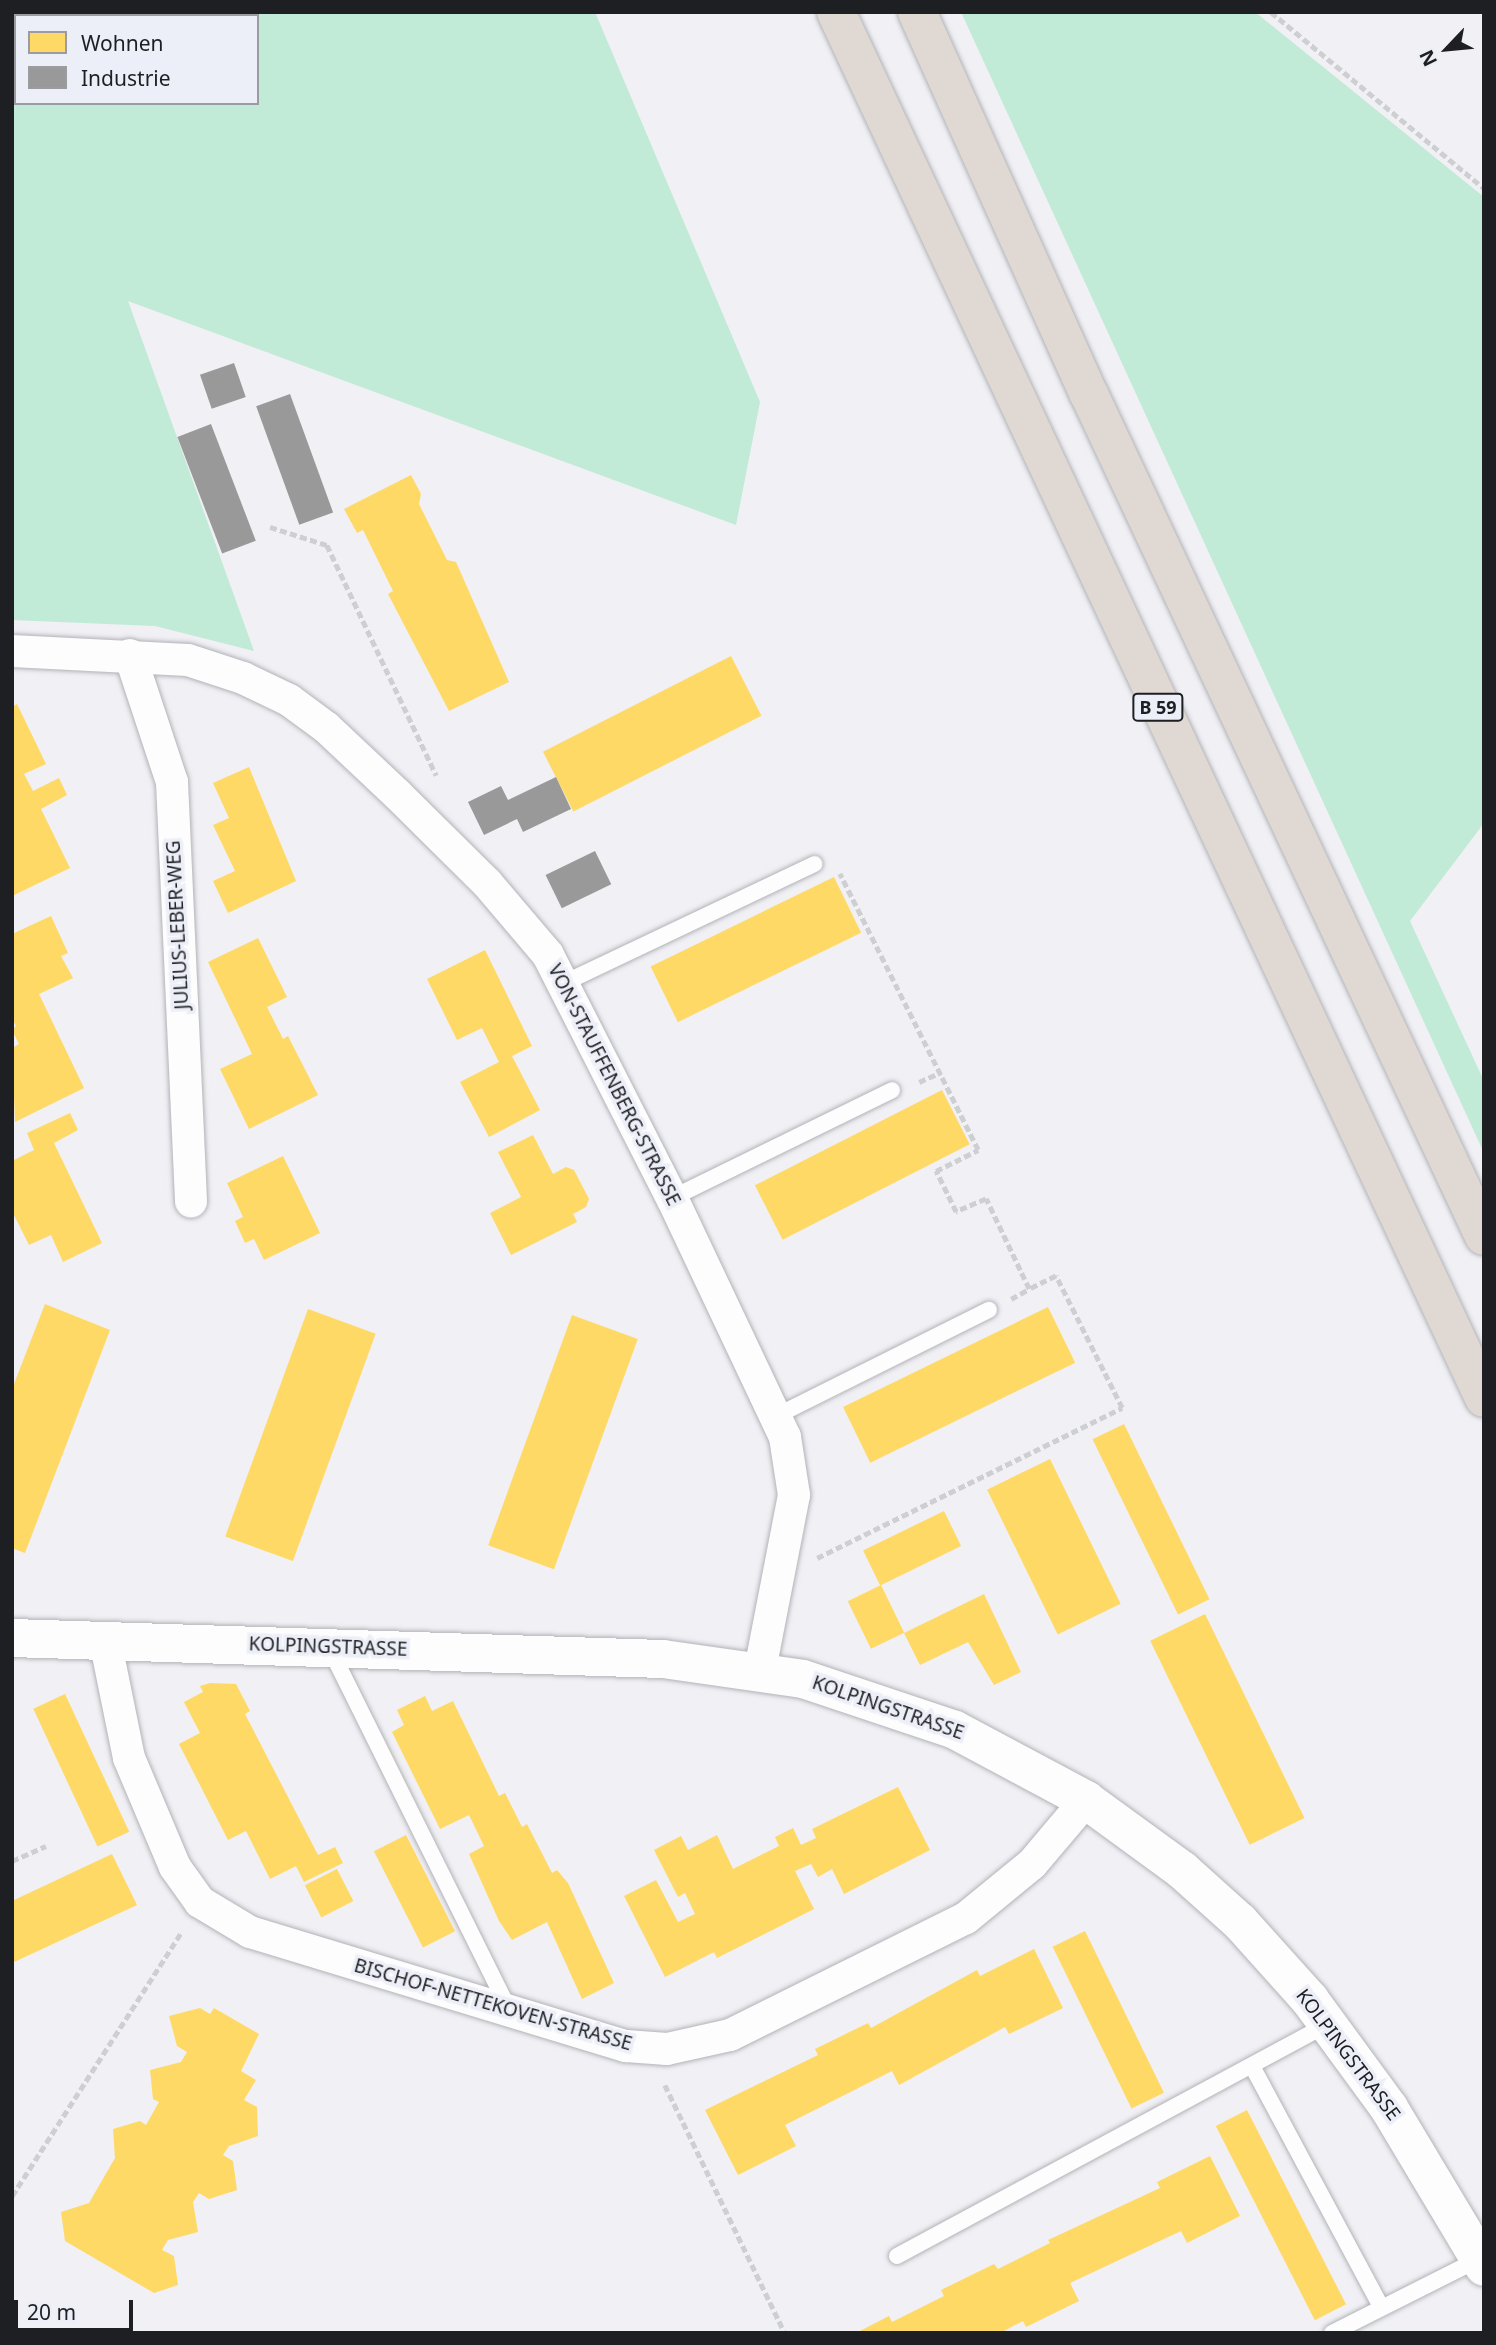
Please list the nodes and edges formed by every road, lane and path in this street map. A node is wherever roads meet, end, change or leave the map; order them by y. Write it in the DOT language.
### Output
graph roads {
  1 [pos="836,12"];
  2 [pos="916,12"];
  3 [pos="1271,12"];
  4 [pos="1484,188"];
  5 [pos="270,527"];
  6 [pos="12,651"];
  7 [pos="130,654"];
  8 [pos="436,775"];
  9 [pos="814,864"];
  10 [pos="566,982"];
  11 [pos="892,1090"];
  12 [pos="672,1198"];
  13 [pos="191,1202"];
  14 [pos="1484,1236"];
  15 [pos="989,1310"];
  16 [pos="1484,1398"];
  17 [pos="776,1416"];
  18 [pos="782,1576"];
  19 [pos="12,1638"];
  20 [pos="105,1640"];
  21 [pos="329,1647"];
  22 [pos="760,1670"];
  23 [pos="1086,1800"];
  24 [pos="46,1846"];
  25 [pos="12,1861"];
  26 [pos="200,1902"];
  27 [pos="511,2013"];
  28 [pos="1328,2024"];
  29 [pos="647,2049"];
  30 [pos="1252,2066"];
  31 [pos="12,2196"];
  32 [pos="897,2256"];
  33 [pos="1481,2263"];
  34 [pos="1381,2307"];
  35 [pos="785,2333"];
  36 [pos="1332,2333"];
  1 -- 16 [label="highway, B 59"];
  2 -- 14 [label="highway"];
  3 -- 4 [label="path"];
  5 -- 8 [label="path"];
  6 -- 7 [label="street, VON-STAUFFENBERG-STRASSE"];
  7 -- 10 [label="street, VON-STAUFFENBERG-STRASSE"];
  7 -- 13 [label="street, JULIUS-LEBER-WEG"];
  9 -- 10 [label="lane"];
  9 -- 18 [label="path"];
  10 -- 12 [label="street, VON-STAUFFENBERG-STRASSE"];
  11 -- 12 [label="lane"];
  12 -- 17 [label="street, VON-STAUFFENBERG-STRASSE"];
  15 -- 17 [label="lane"];
  17 -- 18 [label="street, VON-STAUFFENBERG-STRASSE"];
  18 -- 22 [label="street, VON-STAUFFENBERG-STRASSE"];
  19 -- 20 [label="street, KOLPINGSTRASSE"];
  20 -- 21 [label="street, KOLPINGSTRASSE"];
  20 -- 26 [label="street, BISCHOF-NETTEKOVEN-STRASSE"];
  21 -- 22 [label="street, KOLPINGSTRASSE"];
  21 -- 27 [label="lane"];
  22 -- 23 [label="street, KOLPINGSTRASSE"];
  23 -- 28 [label="street, KOLPINGSTRASSE"];
  23 -- 29 [label="street, BISCHOF-NETTEKOVEN-STRASSE"];
  24 -- 25 [label="path"];
  26 -- 27 [label="street, BISCHOF-NETTEKOVEN-STRASSE"];
  26 -- 31 [label="path"];
  27 -- 29 [label="street, BISCHOF-NETTEKOVEN-STRASSE"];
  28 -- 30 [label="lane"];
  28 -- 33 [label="street, KOLPINGSTRASSE"];
  29 -- 35 [label="path"];
  30 -- 32 [label="lane"];
  30 -- 34 [label="lane"];
  33 -- 34 [label="lane"];
  34 -- 36 [label="lane"];
}
